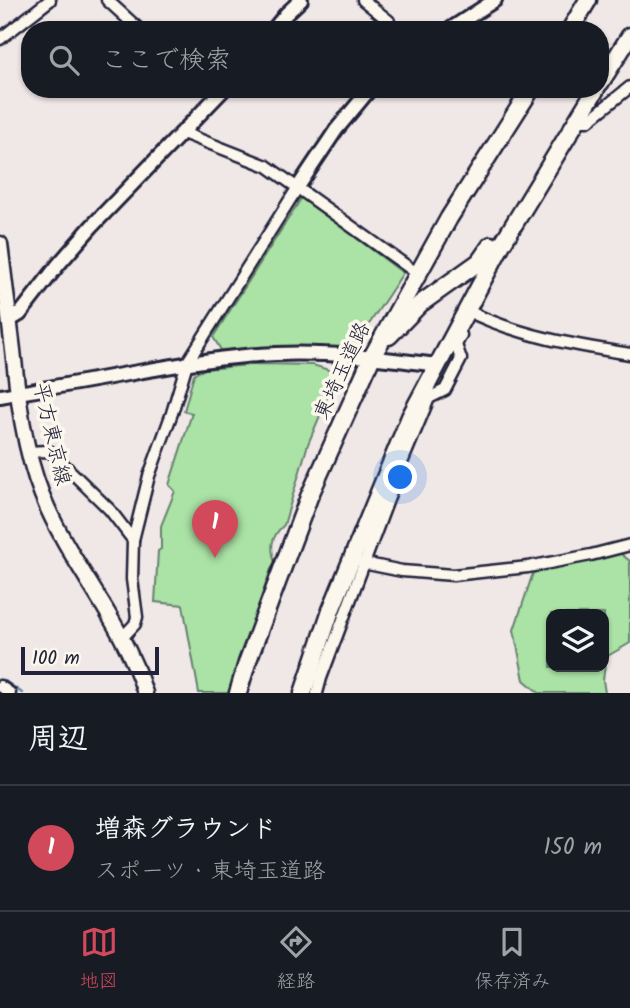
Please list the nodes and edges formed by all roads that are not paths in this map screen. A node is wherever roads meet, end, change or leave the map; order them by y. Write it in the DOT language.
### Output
graph roads {
  1 [pos="50,0"];
  2 [pos="107,0"];
  3 [pos="301,0"];
  4 [pos="363,0"];
  5 [pos="495,0"];
  6 [pos="589,0"];
  7 [pos="24,21"];
  8 [pos="130,21"];
  9 [pos="280,21"];
  10 [pos="389,21"];
  11 [pos="463,21"];
  12 [pos="575,21"];
  13 [pos="21,23"];
  14 [pos="630,36"];
  15 [pos="0,40"];
  16 [pos="609,69"];
  17 [pos="630,88"];
  18 [pos="216,98"];
  19 [pos="363,98"];
  20 [pos="525,98"];
  21 [pos="590,98"];
  22 [pos="576,121"];
  23 [pos="183,133"];
  24 [pos="298,187"];
  25 [pos="522,210"];
  26 [pos="0,244"];
  27 [pos="411,270"];
  28 [pos="469,312"];
  29 [pos="9,317"];
  30 [pos="630,354"];
  31 [pos="372,357"];
  32 [pos="187,363"];
  33 [pos="437,366"];
  34 [pos="18,393"];
  35 [pos="0,396"];
  36 [pos="29,453"];
  37 [pos="133,540"];
  38 [pos="630,545"];
  39 [pos="363,563"];
  40 [pos="122,638"];
  41 [pos="0,686"];
  42 [pos="10,693"];
  43 [pos="145,693"];
  44 [pos="238,693"];
  45 [pos="303,693"];
  46 [pos="317,693"];
  1 -- 7 [label="street"];
  2 -- 8 [label="street"];
  3 -- 9 [label="street"];
  4 -- 10 [label="street"];
  5 -- 11 [label="street"];
  6 -- 12 [label="highway"];
  13 -- 15 [label="street"];
  14 -- 16 [label="highway"];
  17 -- 22 [label="street"];
  18 -- 23 [label="street"];
  19 -- 24 [label="street"];
  20 -- 31 [label="highway, 東埼玉道路"];
  21 -- 22 [label="highway"];
  22 -- 25 [label="highway"];
  23 -- 24 [label="street"];
  23 -- 29 [label="street"];
  24 -- 27 [label="street"];
  24 -- 32 [label="street"];
  25 -- 28 [label="highway"];
  25 -- 31 [label="highway"];
  26 -- 29 [label="main road, 平方東京線"];
  28 -- 30 [label="street"];
  28 -- 33 [label="highway"];
  28 -- 39 [label="street"];
  29 -- 34 [label="main road, 平方東京線"];
  31 -- 32 [label="street"];
  31 -- 33 [label="street"];
  31 -- 44 [label="highway, 東埼玉道路"];
  32 -- 34 [label="street"];
  32 -- 37 [label="street"];
  33 -- 45 [label="highway"];
  34 -- 35 [label="street"];
  34 -- 36 [label="main road, 平方東京線"];
  36 -- 37 [label="street"];
  36 -- 40 [label="main road, 平方東京線"];
  37 -- 40 [label="street"];
  38 -- 39 [label="street"];
  39 -- 46 [label="street"];
  40 -- 43 [label="main road, 平方東京線"];
  41 -- 42 [label="street"];
}
